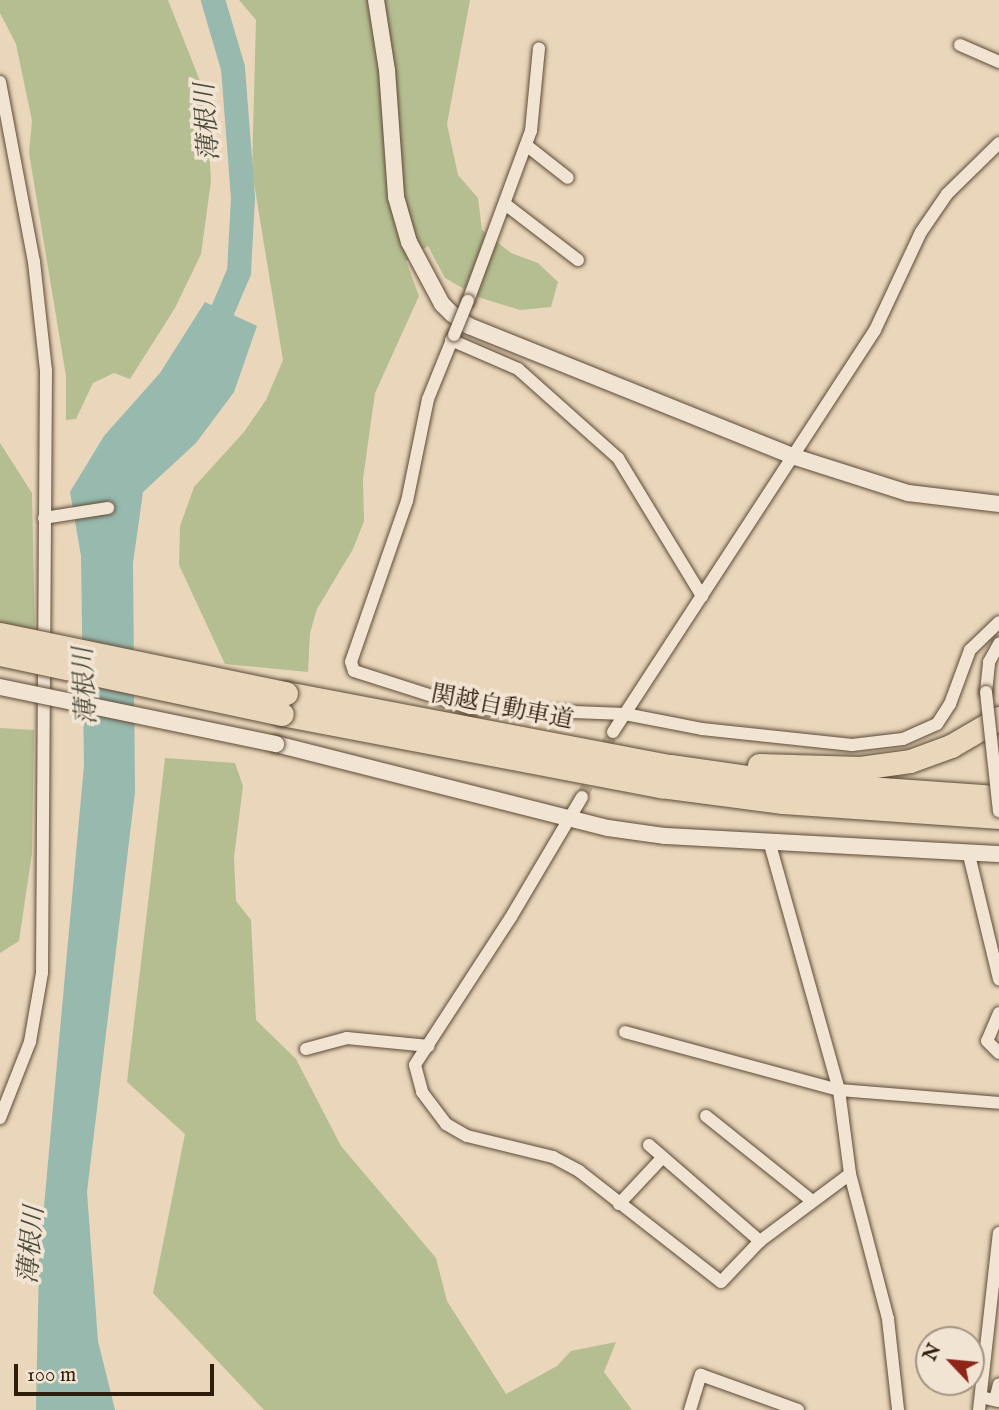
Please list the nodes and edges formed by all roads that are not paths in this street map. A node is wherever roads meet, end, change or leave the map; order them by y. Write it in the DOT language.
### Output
graph roads {
  1 [pos="376,0"];
  2 [pos="960,45"];
  3 [pos="539,48"];
  4 [pos="999,62"];
  5 [pos="0,82"];
  6 [pos="999,143"];
  7 [pos="526,145"];
  8 [pos="568,178"];
  9 [pos="505,204"];
  10 [pos="578,260"];
  11 [pos="452,337"];
  12 [pos="795,457"];
  13 [pos="999,504"];
  14 [pos="108,508"];
  15 [pos="44,518"];
  16 [pos="702,596"];
  17 [pos="999,622"];
  18 [pos="0,634"];
  19 [pos="999,644"];
  20 [pos="0,654"];
  21 [pos="0,687"];
  22 [pos="284,704"];
  23 [pos="625,714"];
  24 [pos="999,718"];
  25 [pos="614,732"];
  26 [pos="554,746"];
  27 [pos="582,797"];
  28 [pos="999,797"];
  29 [pos="783,802"];
  30 [pos="999,811"];
  31 [pos="999,817"];
  32 [pos="570,819"];
  33 [pos="999,828"];
  34 [pos="769,841"];
  35 [pos="968,850"];
  36 [pos="999,854"];
  37 [pos="999,979"];
  38 [pos="999,1013"];
  39 [pos="625,1032"];
  40 [pos="429,1046"];
  41 [pos="306,1049"];
  42 [pos="999,1053"];
  43 [pos="839,1090"];
  44 [pos="999,1103"];
  45 [pos="706,1116"];
  46 [pos="0,1118"];
  47 [pos="649,1145"];
  48 [pos="663,1157"];
  49 [pos="850,1174"];
  50 [pos="812,1200"];
  51 [pos="619,1204"];
  52 [pos="999,1233"];
  53 [pos="760,1241"];
  54 [pos="995,1309"];
  55 [pos="999,1384"];
  56 [pos="997,1400"];
  57 [pos="980,1404"];
  58 [pos="690,1410"];
  59 [pos="798,1410"];
  60 [pos="898,1410"];
  1 -- 12 [label="street"];
  2 -- 4 [label="street"];
  3 -- 7 [label="street"];
  5 -- 15 [label="street"];
  6 -- 12 [label="street"];
  7 -- 8 [label="street"];
  7 -- 9 [label="street"];
  9 -- 10 [label="street"];
  9 -- 11 [label="street, bridge"];
  11 -- 16 [label="street"];
  11 -- 23 [label="street"];
  12 -- 13 [label="street"];
  12 -- 16 [label="street"];
  14 -- 15 [label="street"];
  15 -- 46 [label="street"];
  16 -- 23 [label="street"];
  17 -- 23 [label="street"];
  18 -- 22 [label="highway, 関越自動車道, bridge"];
  19 -- 30 [label="street, bridge"];
  20 -- 22 [label="highway, 関越自動車道, bridge"];
  21 -- 32 [label="street, bridge"];
  22 -- 26 [label="highway, 関越自動車道"];
  22 -- 29 [label="highway, 関越自動車道"];
  23 -- 25 [label="street"];
  24 -- 26 [label="highway"];
  26 -- 28 [label="highway, 関越自動車道"];
  27 -- 32 [label="street"];
  29 -- 31 [label="highway, 関越自動車道"];
  29 -- 33 [label="highway"];
  32 -- 34 [label="street"];
  32 -- 40 [label="street"];
  34 -- 35 [label="street"];
  34 -- 43 [label="street"];
  35 -- 36 [label="street"];
  35 -- 37 [label="street"];
  38 -- 42 [label="street"];
  39 -- 43 [label="street"];
  40 -- 41 [label="street"];
  40 -- 51 [label="street"];
  43 -- 44 [label="street"];
  43 -- 49 [label="street"];
  45 -- 50 [label="street"];
  47 -- 48 [label="street"];
  48 -- 51 [label="street"];
  48 -- 53 [label="street"];
  49 -- 50 [label="street"];
  49 -- 60 [label="street"];
  50 -- 53 [label="street"];
  51 -- 53 [label="street"];
  52 -- 54 [label="street"];
  54 -- 57 [label="street"];
  55 -- 56 [label="street"];
  56 -- 57 [label="street"];
  58 -- 59 [label="street"];
}
